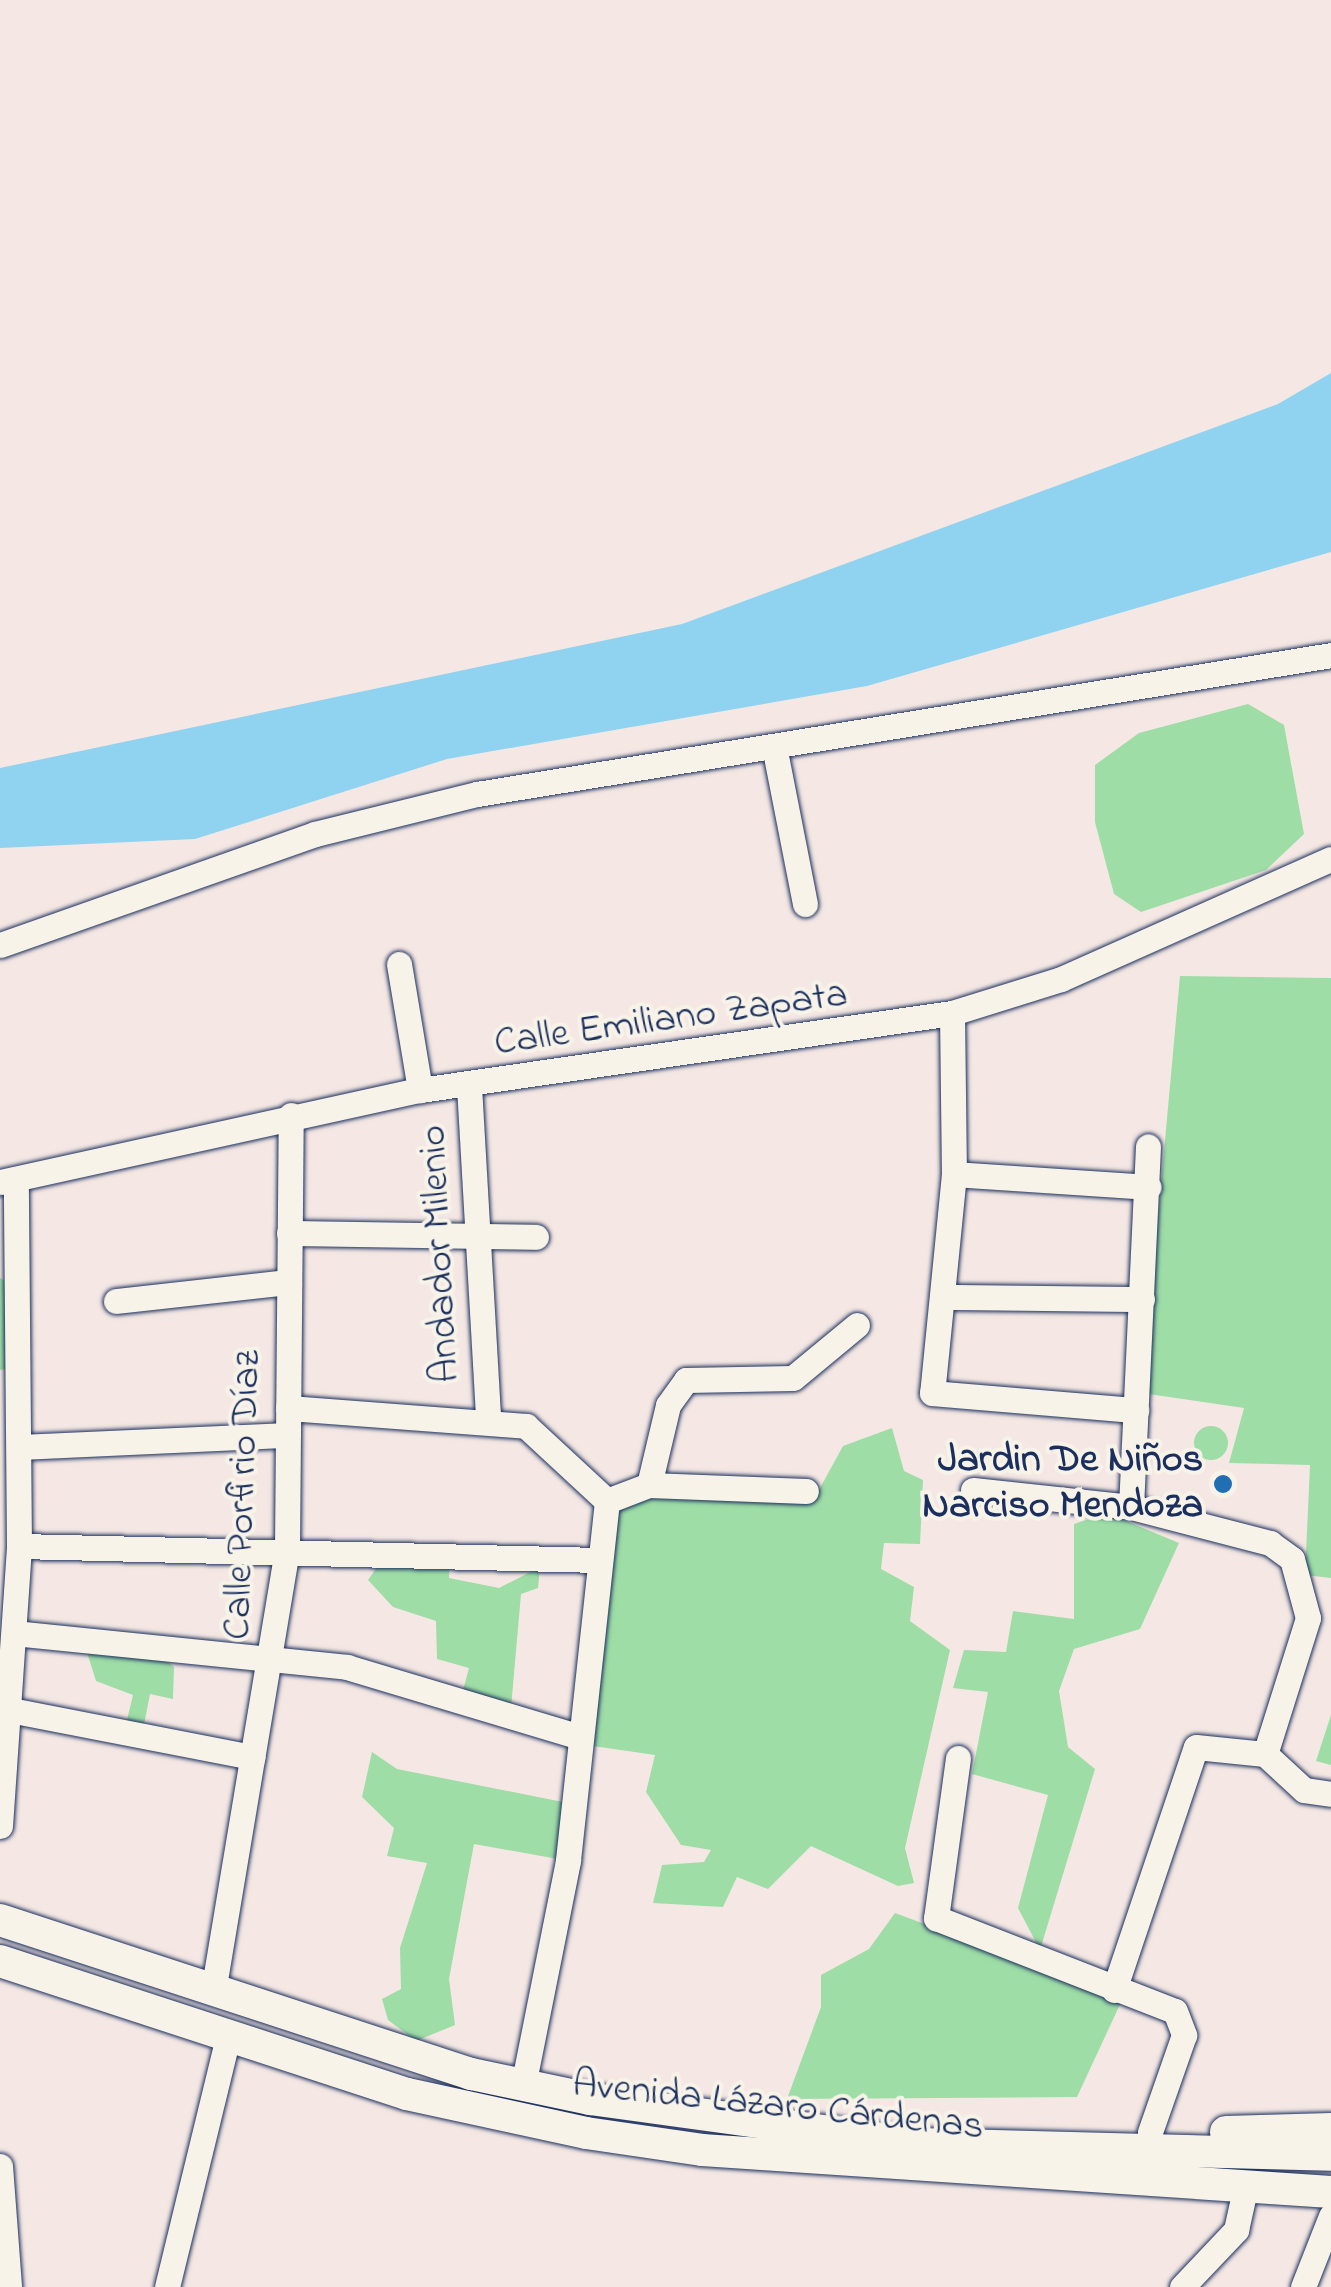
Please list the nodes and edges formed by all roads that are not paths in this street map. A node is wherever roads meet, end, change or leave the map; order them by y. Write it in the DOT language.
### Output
graph roads {
  1 [pos="1331,655"];
  2 [pos="775,751"];
  3 [pos="1331,859"];
  4 [pos="805,904"];
  5 [pos="0,945"];
  6 [pos="399,964"];
  7 [pos="952,1013"];
  8 [pos="469,1086"];
  9 [pos="420,1090"];
  10 [pos="291,1115"];
  11 [pos="1148,1146"];
  12 [pos="954,1174"];
  13 [pos="8,1181"];
  14 [pos="1150,1187"];
  15 [pos="289,1233"];
  16 [pos="472,1237"];
  17 [pos="536,1237"];
  18 [pos="289,1282"];
  19 [pos="946,1297"];
  20 [pos="1142,1299"];
  21 [pos="116,1300"];
  22 [pos="857,1325"];
  23 [pos="288,1408"];
  24 [pos="1136,1410"];
  25 [pos="488,1417"];
  26 [pos="287,1434"];
  27 [pos="22,1447"];
  28 [pos="649,1485"];
  29 [pos="973,1490"];
  30 [pos="806,1491"];
  31 [pos="607,1501"];
  32 [pos="1131,1507"];
  33 [pos="19,1546"];
  34 [pos="287,1548"];
  35 [pos="600,1560"];
  36 [pos="14,1632"];
  37 [pos="276,1656"];
  38 [pos="10,1710"];
  39 [pos="581,1737"];
  40 [pos="1266,1754"];
  41 [pos="252,1758"];
  42 [pos="958,1758"];
  43 [pos="1331,1794"];
  44 [pos="0,1826"];
  45 [pos="0,1920"];
  46 [pos="0,1962"];
  47 [pos="1114,1990"];
  48 [pos="213,1992"];
  49 [pos="228,2037"];
  50 [pos="523,2086"];
  51 [pos="1331,2129"];
  52 [pos="774,2130"];
  53 [pos="1150,2132"];
  54 [pos="1331,2155"];
  55 [pos="0,2166"];
  56 [pos="1246,2185"];
  57 [pos="1331,2192"];
  58 [pos="1329,2226"];
  59 [pos="4,2259"];
  60 [pos="9,2287"];
  61 [pos="167,2287"];
  62 [pos="1182,2287"];
  63 [pos="1304,2287"];
  1 -- 2 [label="street"];
  2 -- 4 [label="street"];
  2 -- 5 [label="street"];
  3 -- 7 [label="street, Calle Emiliano Zapata"];
  6 -- 9 [label="street"];
  7 -- 8 [label="street, Calle Emiliano Zapata"];
  7 -- 12 [label="street"];
  8 -- 9 [label="street, Calle Emiliano Zapata"];
  8 -- 16 [label="street, Andador Milenio"];
  9 -- 10 [label="street, Calle Emiliano Zapata"];
  10 -- 13 [label="street, Calle Emiliano Zapata"];
  10 -- 15 [label="street, Calle Porfirio Díaz"];
  11 -- 14 [label="street"];
  12 -- 14 [label="street"];
  12 -- 19 [label="street"];
  13 -- 27 [label="street"];
  14 -- 20 [label="street"];
  15 -- 16 [label="street"];
  15 -- 18 [label="street, Calle Porfirio Díaz"];
  16 -- 17 [label="street"];
  16 -- 25 [label="street, Andador Milenio"];
  18 -- 21 [label="street"];
  18 -- 23 [label="street, Calle Porfirio Díaz"];
  19 -- 20 [label="street"];
  19 -- 24 [label="street"];
  20 -- 24 [label="street"];
  22 -- 28 [label="street"];
  23 -- 25 [label="street"];
  23 -- 26 [label="street, Calle Porfirio Díaz"];
  24 -- 32 [label="street"];
  25 -- 31 [label="street"];
  26 -- 27 [label="street"];
  26 -- 34 [label="street, Calle Porfirio Díaz"];
  27 -- 33 [label="street"];
  28 -- 30 [label="street"];
  28 -- 31 [label="street"];
  29 -- 32 [label="street"];
  31 -- 35 [label="street"];
  32 -- 40 [label="street"];
  33 -- 34 [label="street"];
  33 -- 36 [label="street"];
  34 -- 35 [label="street"];
  34 -- 37 [label="street, Calle Porfirio Díaz"];
  35 -- 39 [label="street"];
  36 -- 37 [label="street"];
  36 -- 38 [label="street"];
  37 -- 39 [label="street"];
  37 -- 41 [label="street, Calle Porfirio Díaz"];
  38 -- 41 [label="street"];
  38 -- 44 [label="street"];
  39 -- 50 [label="street"];
  40 -- 43 [label="street"];
  40 -- 47 [label="street"];
  41 -- 48 [label="street, Calle Porfirio Díaz"];
  42 -- 47 [label="street"];
  45 -- 48 [label="main road, Avenida Lázaro Cárdenas"];
  46 -- 49 [label="main road, Avenida Lázaro Cárdenas"];
  47 -- 53 [label="street"];
  48 -- 50 [label="main road, Avenida Lázaro Cárdenas"];
  49 -- 56 [label="main road, Avenida Lázaro Cárdenas"];
  49 -- 61 [label="street"];
  50 -- 52 [label="main road, Avenida Lázaro Cárdenas"];
  51 -- 53 [label="main road, Avenida Lázaro Cárdenas"];
  52 -- 53 [label="main road, Avenida Lázaro Cárdenas"];
  52 -- 54 [label="main road, Avenida Lázaro Cárdenas"];
  55 -- 59 [label="street"];
  56 -- 57 [label="main road, Avenida Lázaro Cárdenas"];
  56 -- 62 [label="street"];
  58 -- 63 [label="street"];
  59 -- 60 [label="street"];
}
